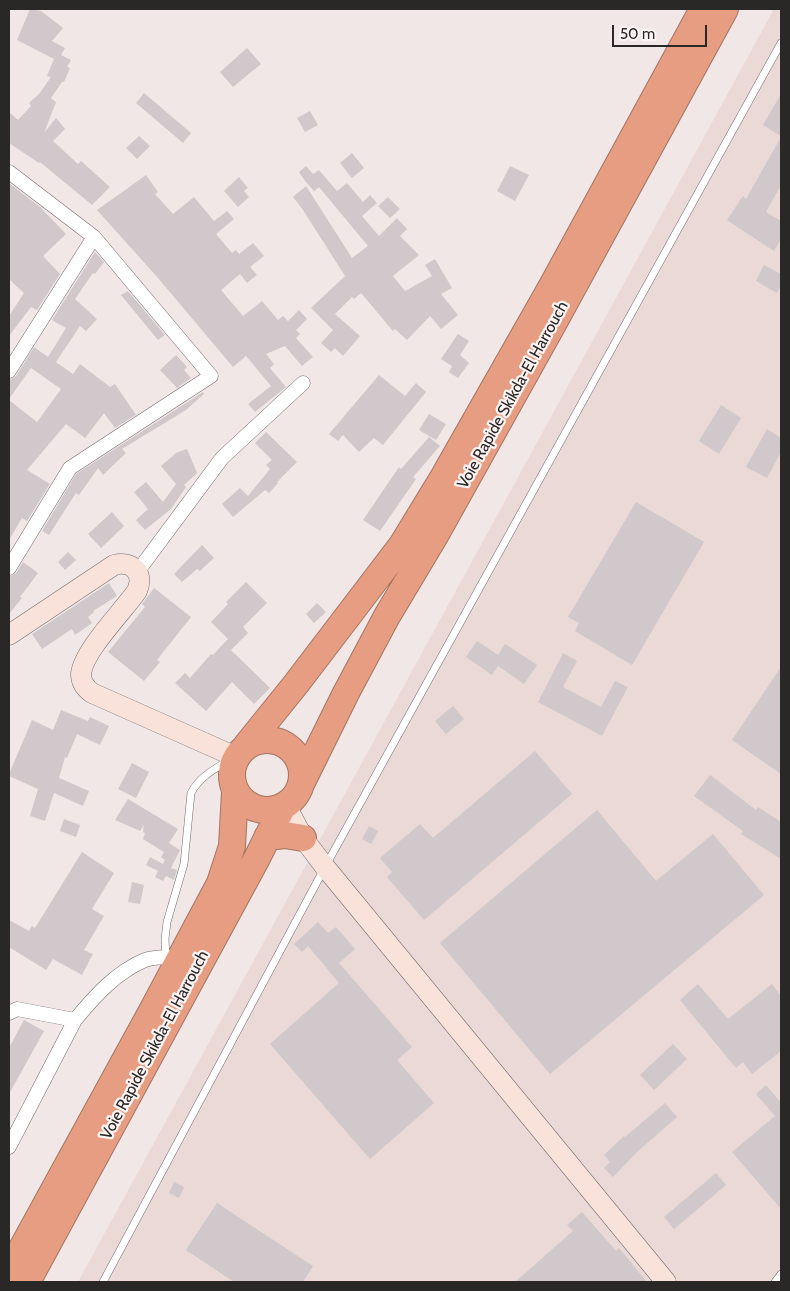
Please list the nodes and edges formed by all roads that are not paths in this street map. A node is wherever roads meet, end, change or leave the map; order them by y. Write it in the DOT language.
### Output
graph roads {
  1 [pos="703,9"];
  2 [pos="724,9"];
  3 [pos="781,43"];
  4 [pos="9,172"];
  5 [pos="94,237"];
  6 [pos="9,371"];
  7 [pos="303,383"];
  8 [pos="9,568"];
  9 [pos="138,571"];
  10 [pos="9,635"];
  11 [pos="241,751"];
  12 [pos="302,782"];
  13 [pos="236,792"];
  14 [pos="284,806"];
  15 [pos="267,837"];
  16 [pos="303,838"];
  17 [pos="324,867"];
  18 [pos="173,957"];
  19 [pos="9,1013"];
  20 [pos="75,1020"];
  21 [pos="9,1147"];
  22 [pos="9,1272"];
  23 [pos="781,1274"];
  24 [pos="28,1282"];
  25 [pos="103,1282"];
  26 [pos="666,1282"];
  27 [pos="775,1282"];
  1 -- 11 [label="highway, Voie Rapide Skikda-El Harrouch"];
  2 -- 12 [label="highway, Voie Rapide Skikda-El Harrouch"];
  3 -- 17 [label="lane"];
  4 -- 5 [label="street"];
  5 -- 6 [label="street"];
  5 -- 8 [label="street"];
  7 -- 9 [label="street"];
  9 -- 10 [label="street"];
  9 -- 11 [label="street"];
  11 -- 12 [label="highway"];
  11 -- 13 [label="highway, Voie Rapide Skikda-El Harrouch"];
  11 -- 18 [label="lane"];
  12 -- 14 [label="highway, Voie Rapide Skikda-El Harrouch"];
  13 -- 14 [label="highway"];
  13 -- 18 [label="highway, Voie Rapide Skikda-El Harrouch"];
  14 -- 15 [label="highway, Voie Rapide Skikda-El Harrouch"];
  14 -- 16 [label="street"];
  15 -- 16 [label="highway"];
  15 -- 24 [label="highway, Voie Rapide Skikda-El Harrouch"];
  16 -- 17 [label="street"];
  17 -- 25 [label="lane"];
  17 -- 26 [label="street"];
  18 -- 20 [label="street"];
  18 -- 22 [label="highway, Voie Rapide Skikda-El Harrouch"];
  19 -- 20 [label="street"];
  20 -- 21 [label="street"];
  23 -- 27 [label="lane"];
}
